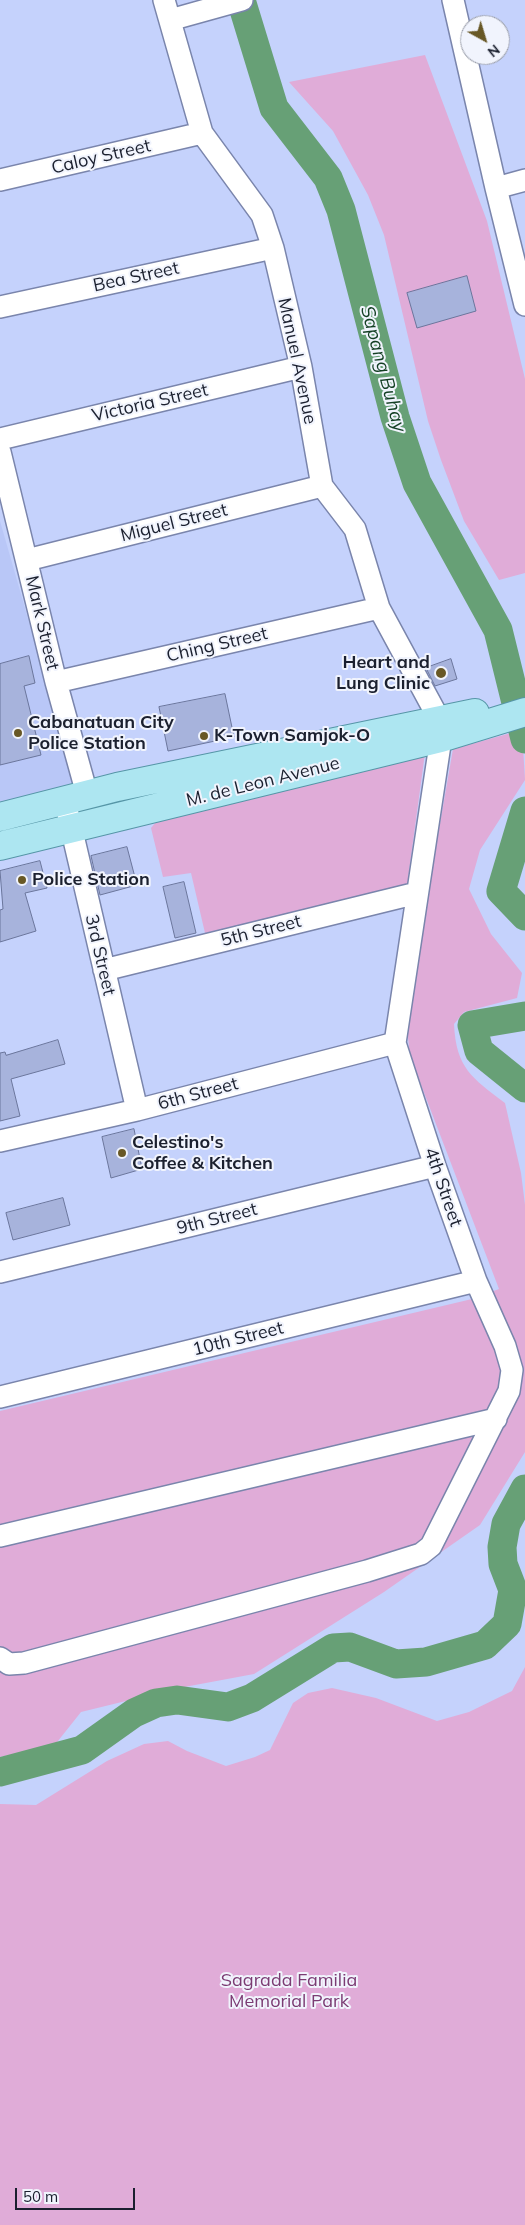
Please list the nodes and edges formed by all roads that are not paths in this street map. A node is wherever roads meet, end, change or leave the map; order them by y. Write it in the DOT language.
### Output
graph roads {
  1 [pos="453,0"];
  2 [pos="235,2"];
  3 [pos="167,10"];
  4 [pos="202,133"];
  5 [pos="0,180"];
  6 [pos="525,180"];
  7 [pos="496,188"];
  8 [pos="273,248"];
  9 [pos="525,305"];
  10 [pos="0,307"];
  11 [pos="300,367"];
  12 [pos="0,439"];
  13 [pos="0,452"];
  14 [pos="322,486"];
  15 [pos="27,560"];
  16 [pos="379,608"];
  17 [pos="56,682"];
  18 [pos="514,710"];
  19 [pos="440,728"];
  20 [pos="76,796"];
  21 [pos="0,817"];
  22 [pos="71,829"];
  23 [pos="0,846"];
  24 [pos="417,893"];
  25 [pos="104,970"];
  26 [pos="395,1043"];
  27 [pos="138,1110"];
  28 [pos="0,1141"];
  29 [pos="435,1166"];
  30 [pos="0,1272"];
  31 [pos="476,1281"];
  32 [pos="0,1397"];
  33 [pos="496,1418"];
  34 [pos="0,1536"];
  35 [pos="0,1658"];
  1 -- 7 [label="street"];
  2 -- 3 [label="street"];
  3 -- 4 [label="street, Manuel Avenue"];
  4 -- 5 [label="street, Caloy Street"];
  4 -- 8 [label="street, Manuel Avenue"];
  6 -- 7 [label="street"];
  7 -- 9 [label="street"];
  8 -- 10 [label="street, Bea Street"];
  8 -- 11 [label="street, Manuel Avenue"];
  11 -- 12 [label="street, Victoria Street"];
  11 -- 14 [label="street, Manuel Avenue"];
  13 -- 15 [label="street, Mark Street"];
  14 -- 15 [label="street, Miguel Street"];
  14 -- 16 [label="street, Manuel Avenue"];
  15 -- 17 [label="street, Mark Street"];
  16 -- 17 [label="street, Ching Street"];
  16 -- 19 [label="street, Manuel Avenue"];
  17 -- 20 [label="street, Mark Street"];
  18 -- 19 [label="main road, M. de Leon Avenue"];
  19 -- 20 [label="main road, M. de Leon Avenue"];
  19 -- 22 [label="main road, M. de Leon Avenue"];
  19 -- 24 [label="street, 4th Street"];
  20 -- 21 [label="main road, M. de Leon Avenue"];
  20 -- 22 [label="street, 3rd Street"];
  22 -- 23 [label="main road, M. de Leon Avenue"];
  22 -- 25 [label="street, 3rd Street"];
  24 -- 25 [label="street, 5th Street"];
  24 -- 26 [label="street, 4th Street"];
  25 -- 27 [label="street, 3rd Street"];
  26 -- 27 [label="street, 6th Street"];
  26 -- 29 [label="street, 4th Street"];
  27 -- 28 [label="street, 6th Street"];
  29 -- 30 [label="street, 9th Street"];
  29 -- 31 [label="street, 4th Street"];
  31 -- 32 [label="street, 10th Street"];
  31 -- 33 [label="street, 4th Street"];
  33 -- 34 [label="street"];
  33 -- 35 [label="street, 4th Street"];
}
